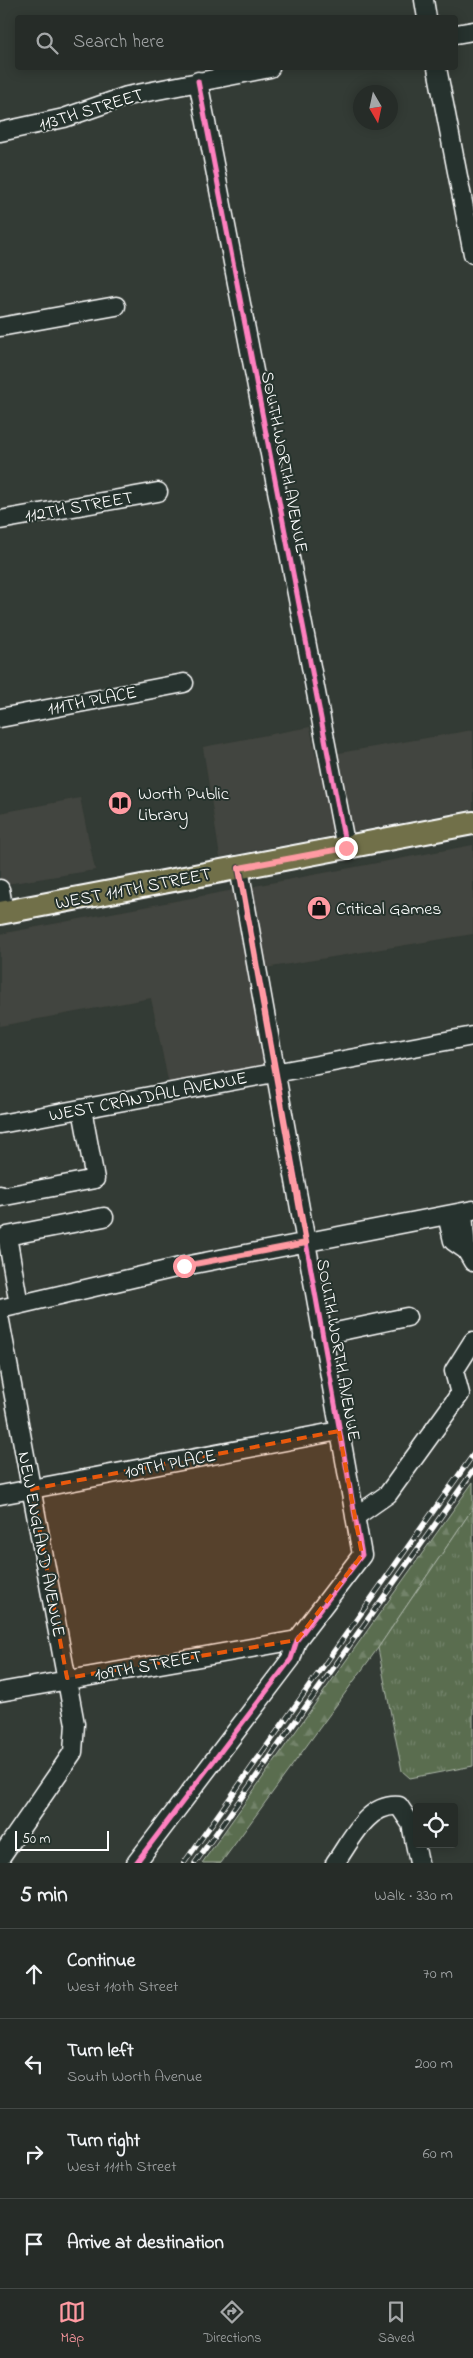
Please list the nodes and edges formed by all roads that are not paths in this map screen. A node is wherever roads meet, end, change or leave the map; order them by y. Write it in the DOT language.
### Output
graph roads {
  1 [pos="424,0"];
  2 [pos="426,15"];
  3 [pos="473,30"];
  4 [pos="458,34"];
  5 [pos="259,70"];
  6 [pos="437,70"];
  7 [pos="198,81"];
  8 [pos="0,132"];
  9 [pos="473,254"];
  10 [pos="116,306"];
  11 [pos="0,327"];
  12 [pos="158,492"];
  13 [pos="0,520"];
  14 [pos="184,683"];
  15 [pos="0,718"];
  16 [pos="473,823"];
  17 [pos="346,848"];
  18 [pos="239,868"];
  19 [pos="0,889"];
  20 [pos="2,913"];
  21 [pos="473,1036"];
  22 [pos="275,1072"];
  23 [pos="82,1108"];
  24 [pos="0,1124"];
  25 [pos="0,1196"];
  26 [pos="461,1213"];
  27 [pos="104,1217"];
  28 [pos="306,1243"];
  29 [pos="470,1256"];
  30 [pos="20,1304"];
  31 [pos="0,1309"];
  32 [pos="407,1317"];
  33 [pos="0,1321"];
  34 [pos="322,1335"];
  35 [pos="473,1341"];
  36 [pos="339,1431"];
  37 [pos="32,1488"];
  38 [pos="0,1495"];
  39 [pos="355,1517"];
  40 [pos="297,1640"];
  41 [pos="67,1678"];
  42 [pos="0,1692"];
  43 [pos="0,1858"];
  44 [pos="136,1863"];
  45 [pos="335,1863"];
  46 [pos="419,1863"];
  1 -- 2 [label="street"];
  3 -- 4 [label="street"];
  5 -- 7 [label="street, 113TH STREET"];
  6 -- 9 [label="street"];
  7 -- 8 [label="street, 113TH STREET"];
  7 -- 17 [label="street, SOUTH WORTH AVENUE"];
  10 -- 11 [label="street"];
  12 -- 13 [label="street, 112TH STREET"];
  14 -- 15 [label="street, 111TH PLACE"];
  16 -- 17 [label="main road, WEST 111TH STREET"];
  17 -- 18 [label="main road, WEST 111TH STREET"];
  18 -- 20 [label="main road, WEST 111TH STREET"];
  18 -- 22 [label="street, SOUTH WORTH AVENUE"];
  19 -- 20 [label="street"];
  21 -- 22 [label="street, WEST CRANDALL AVENUE"];
  22 -- 23 [label="street, WEST CRANDALL AVENUE"];
  22 -- 28 [label="street, SOUTH WORTH AVENUE"];
  23 -- 24 [label="street, WEST CRANDALL AVENUE"];
  23 -- 25 [label="street"];
  26 -- 28 [label="street"];
  26 -- 29 [label="street"];
  27 -- 30 [label="street"];
  28 -- 30 [label="street"];
  28 -- 34 [label="street, SOUTH WORTH AVENUE"];
  30 -- 31 [label="street"];
  32 -- 34 [label="street"];
  33 -- 37 [label="street, NEW ENGLAND AVENUE"];
  34 -- 36 [label="street, SOUTH WORTH AVENUE"];
  35 -- 39 [label="street"];
  36 -- 37 [label="street, 109TH PLACE"];
  36 -- 39 [label="street, SOUTH WORTH AVENUE"];
  37 -- 38 [label="street, 109TH PLACE"];
  37 -- 41 [label="street, NEW ENGLAND AVENUE"];
  39 -- 40 [label="street, SOUTH WORTH AVENUE"];
  40 -- 41 [label="street, 109TH STREET"];
  40 -- 44 [label="street, SOUTH WORTH AVENUE"];
  41 -- 42 [label="street, 109TH STREET"];
  41 -- 43 [label="street, NEW ENGLAND AVENUE"];
  45 -- 46 [label="street"];
}
